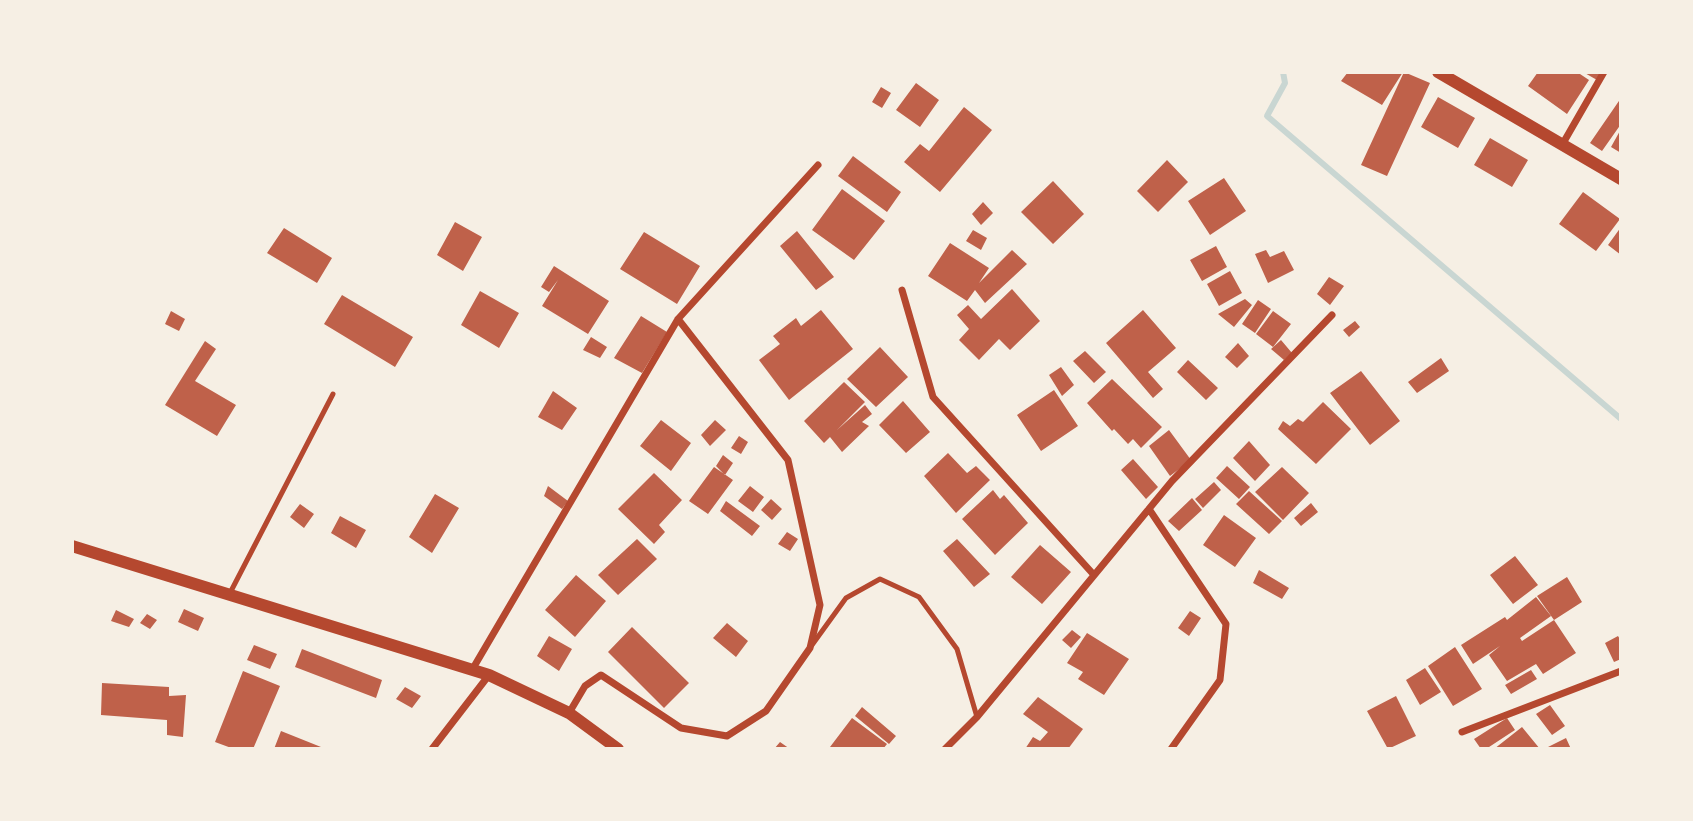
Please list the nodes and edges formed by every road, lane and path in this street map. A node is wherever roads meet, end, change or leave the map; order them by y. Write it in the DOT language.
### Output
graph roads {
  1 [pos="1438,72"];
  2 [pos="1604,72"];
  3 [pos="1562,145"];
  4 [pos="818,165"];
  5 [pos="1621,179"];
  6 [pos="902,290"];
  7 [pos="1332,315"];
  8 [pos="678,319"];
  9 [pos="333,394"];
  10 [pos="1149,509"];
  11 [pos="72,546"];
  12 [pos="1094,575"];
  13 [pos="229,595"];
  14 [pos="810,648"];
  15 [pos="472,670"];
  16 [pos="1621,671"];
  17 [pos="489,676"];
  18 [pos="569,713"];
  19 [pos="977,717"];
  20 [pos="1462,732"];
  21 [pos="432,749"];
  22 [pos="618,749"];
  23 [pos="945,749"];
  24 [pos="1171,749"];
  1 -- 3 [label="street"];
  2 -- 3 [label="street"];
  3 -- 5 [label="street"];
  4 -- 8 [label="street"];
  6 -- 12 [label="street"];
  7 -- 10 [label="street"];
  8 -- 14 [label="street"];
  8 -- 15 [label="street"];
  9 -- 13 [label="lane"];
  10 -- 12 [label="street"];
  10 -- 24 [label="street"];
  11 -- 13 [label="street"];
  12 -- 19 [label="street"];
  13 -- 15 [label="street"];
  14 -- 18 [label="street"];
  14 -- 19 [label="lane"];
  15 -- 17 [label="street"];
  16 -- 20 [label="street"];
  17 -- 18 [label="street"];
  17 -- 21 [label="street"];
  18 -- 22 [label="street"];
  19 -- 23 [label="street"];
}
